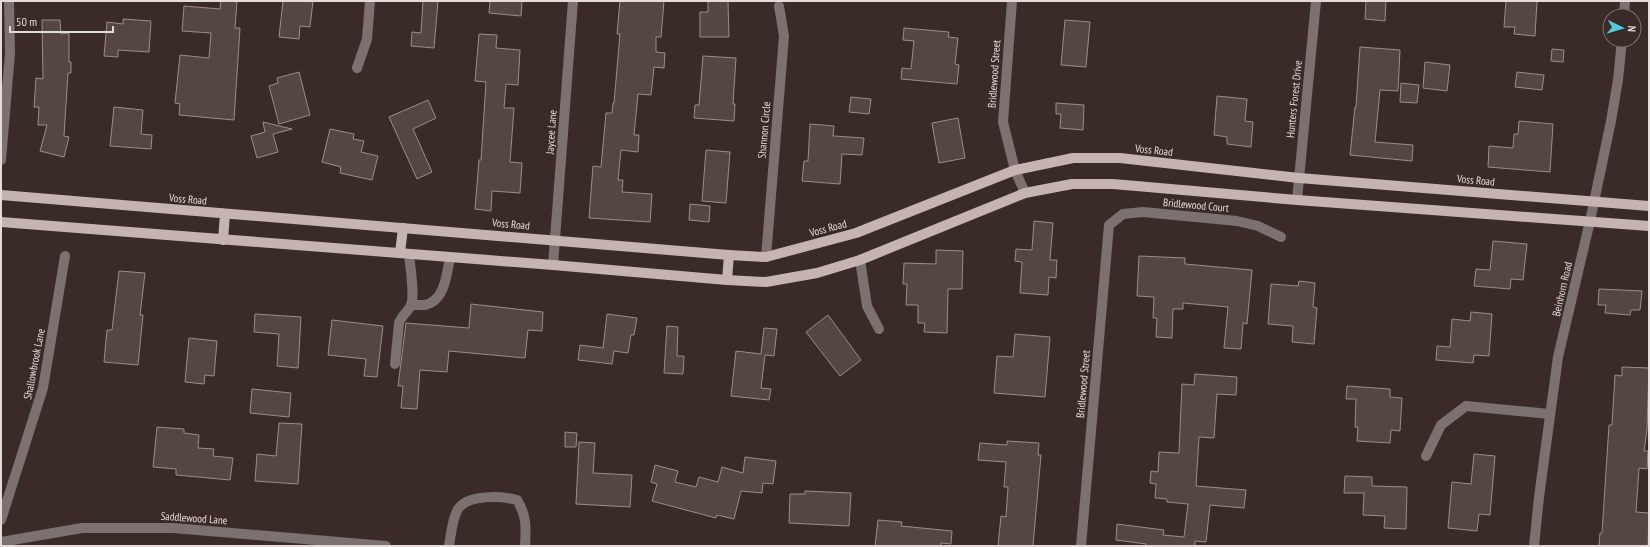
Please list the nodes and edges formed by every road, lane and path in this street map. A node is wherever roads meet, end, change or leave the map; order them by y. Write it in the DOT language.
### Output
graph roads {
  1 [pos="9,1"];
  2 [pos="370,1"];
  3 [pos="573,1"];
  4 [pos="1012,1"];
  5 [pos="1316,1"];
  6 [pos="779,6"];
  7 [pos="1621,48"];
  8 [pos="357,68"];
  9 [pos="1,160"];
  10 [pos="1015,170"];
  11 [pos="1299,178"];
  12 [pos="1025,193"];
  13 [pos="1,195"];
  14 [pos="1297,200"];
  15 [pos="1594,202"];
  16 [pos="1649,206"];
  17 [pos="225,214"];
  18 [pos="1590,221"];
  19 [pos="1,222"];
  20 [pos="1110,225"];
  21 [pos="1649,226"];
  22 [pos="403,228"];
  23 [pos="1281,236"];
  24 [pos="223,240"];
  25 [pos="555,240"];
  26 [pos="405,254"];
  27 [pos="729,255"];
  28 [pos="65,256"];
  29 [pos="450,257"];
  30 [pos="766,257"];
  31 [pos="860,260"];
  32 [pos="553,265"];
  33 [pos="727,280"];
  34 [pos="411,305"];
  35 [pos="879,329"];
  36 [pos="395,364"];
  37 [pos="1550,414"];
  38 [pos="1426,456"];
  39 [pos="1,520"];
  40 [pos="1,542"];
  41 [pos="386,546"];
  42 [pos="449,546"];
  43 [pos="525,546"];
  44 [pos="1080,546"];
  45 [pos="1534,546"];
  1 -- 9 [label="street"];
  2 -- 8 [label="street"];
  3 -- 25 [label="street, Jaycee Lane"];
  4 -- 10 [label="street, Bridlewood Street"];
  5 -- 11 [label="street, Hunters Forest Drive"];
  6 -- 30 [label="street, Shannon Circle"];
  7 -- 15 [label="street, Beinhorn Road"];
  10 -- 11 [label="main road, Voss Road"];
  10 -- 12 [label="street, Bridlewood Street"];
  10 -- 30 [label="main road, Voss Road"];
  11 -- 14 [label="street, Hunters Forest Drive"];
  11 -- 15 [label="main road, Voss Road"];
  12 -- 14 [label="main road"];
  12 -- 31 [label="main road"];
  13 -- 17 [label="main road, Voss Road"];
  14 -- 18 [label="main road"];
  15 -- 16 [label="main road, Voss Road"];
  15 -- 18 [label="street, Beinhorn Road"];
  17 -- 22 [label="main road, Voss Road"];
  17 -- 24 [label="main road"];
  18 -- 21 [label="main road"];
  18 -- 37 [label="street, Beinhorn Road"];
  19 -- 24 [label="main road"];
  20 -- 23 [label="street, Bridlewood Court"];
  20 -- 44 [label="street, Bridlewood Street"];
  22 -- 25 [label="main road, Voss Road"];
  22 -- 26 [label="main road"];
  24 -- 26 [label="main road"];
  25 -- 27 [label="main road, Voss Road"];
  25 -- 32 [label="street, Jaycee Lane"];
  26 -- 29 [label="main road"];
  26 -- 34 [label="street"];
  27 -- 30 [label="main road, Voss Road"];
  27 -- 33 [label="main road"];
  28 -- 39 [label="street, Shallowbrook Lane"];
  29 -- 32 [label="main road"];
  29 -- 34 [label="street"];
  31 -- 33 [label="main road"];
  31 -- 35 [label="street"];
  32 -- 33 [label="main road"];
  34 -- 36 [label="street"];
  37 -- 38 [label="street"];
  37 -- 45 [label="street, Beinhorn Road"];
  40 -- 41 [label="street, Saddlewood Lane"];
  42 -- 43 [label="street"];
}
